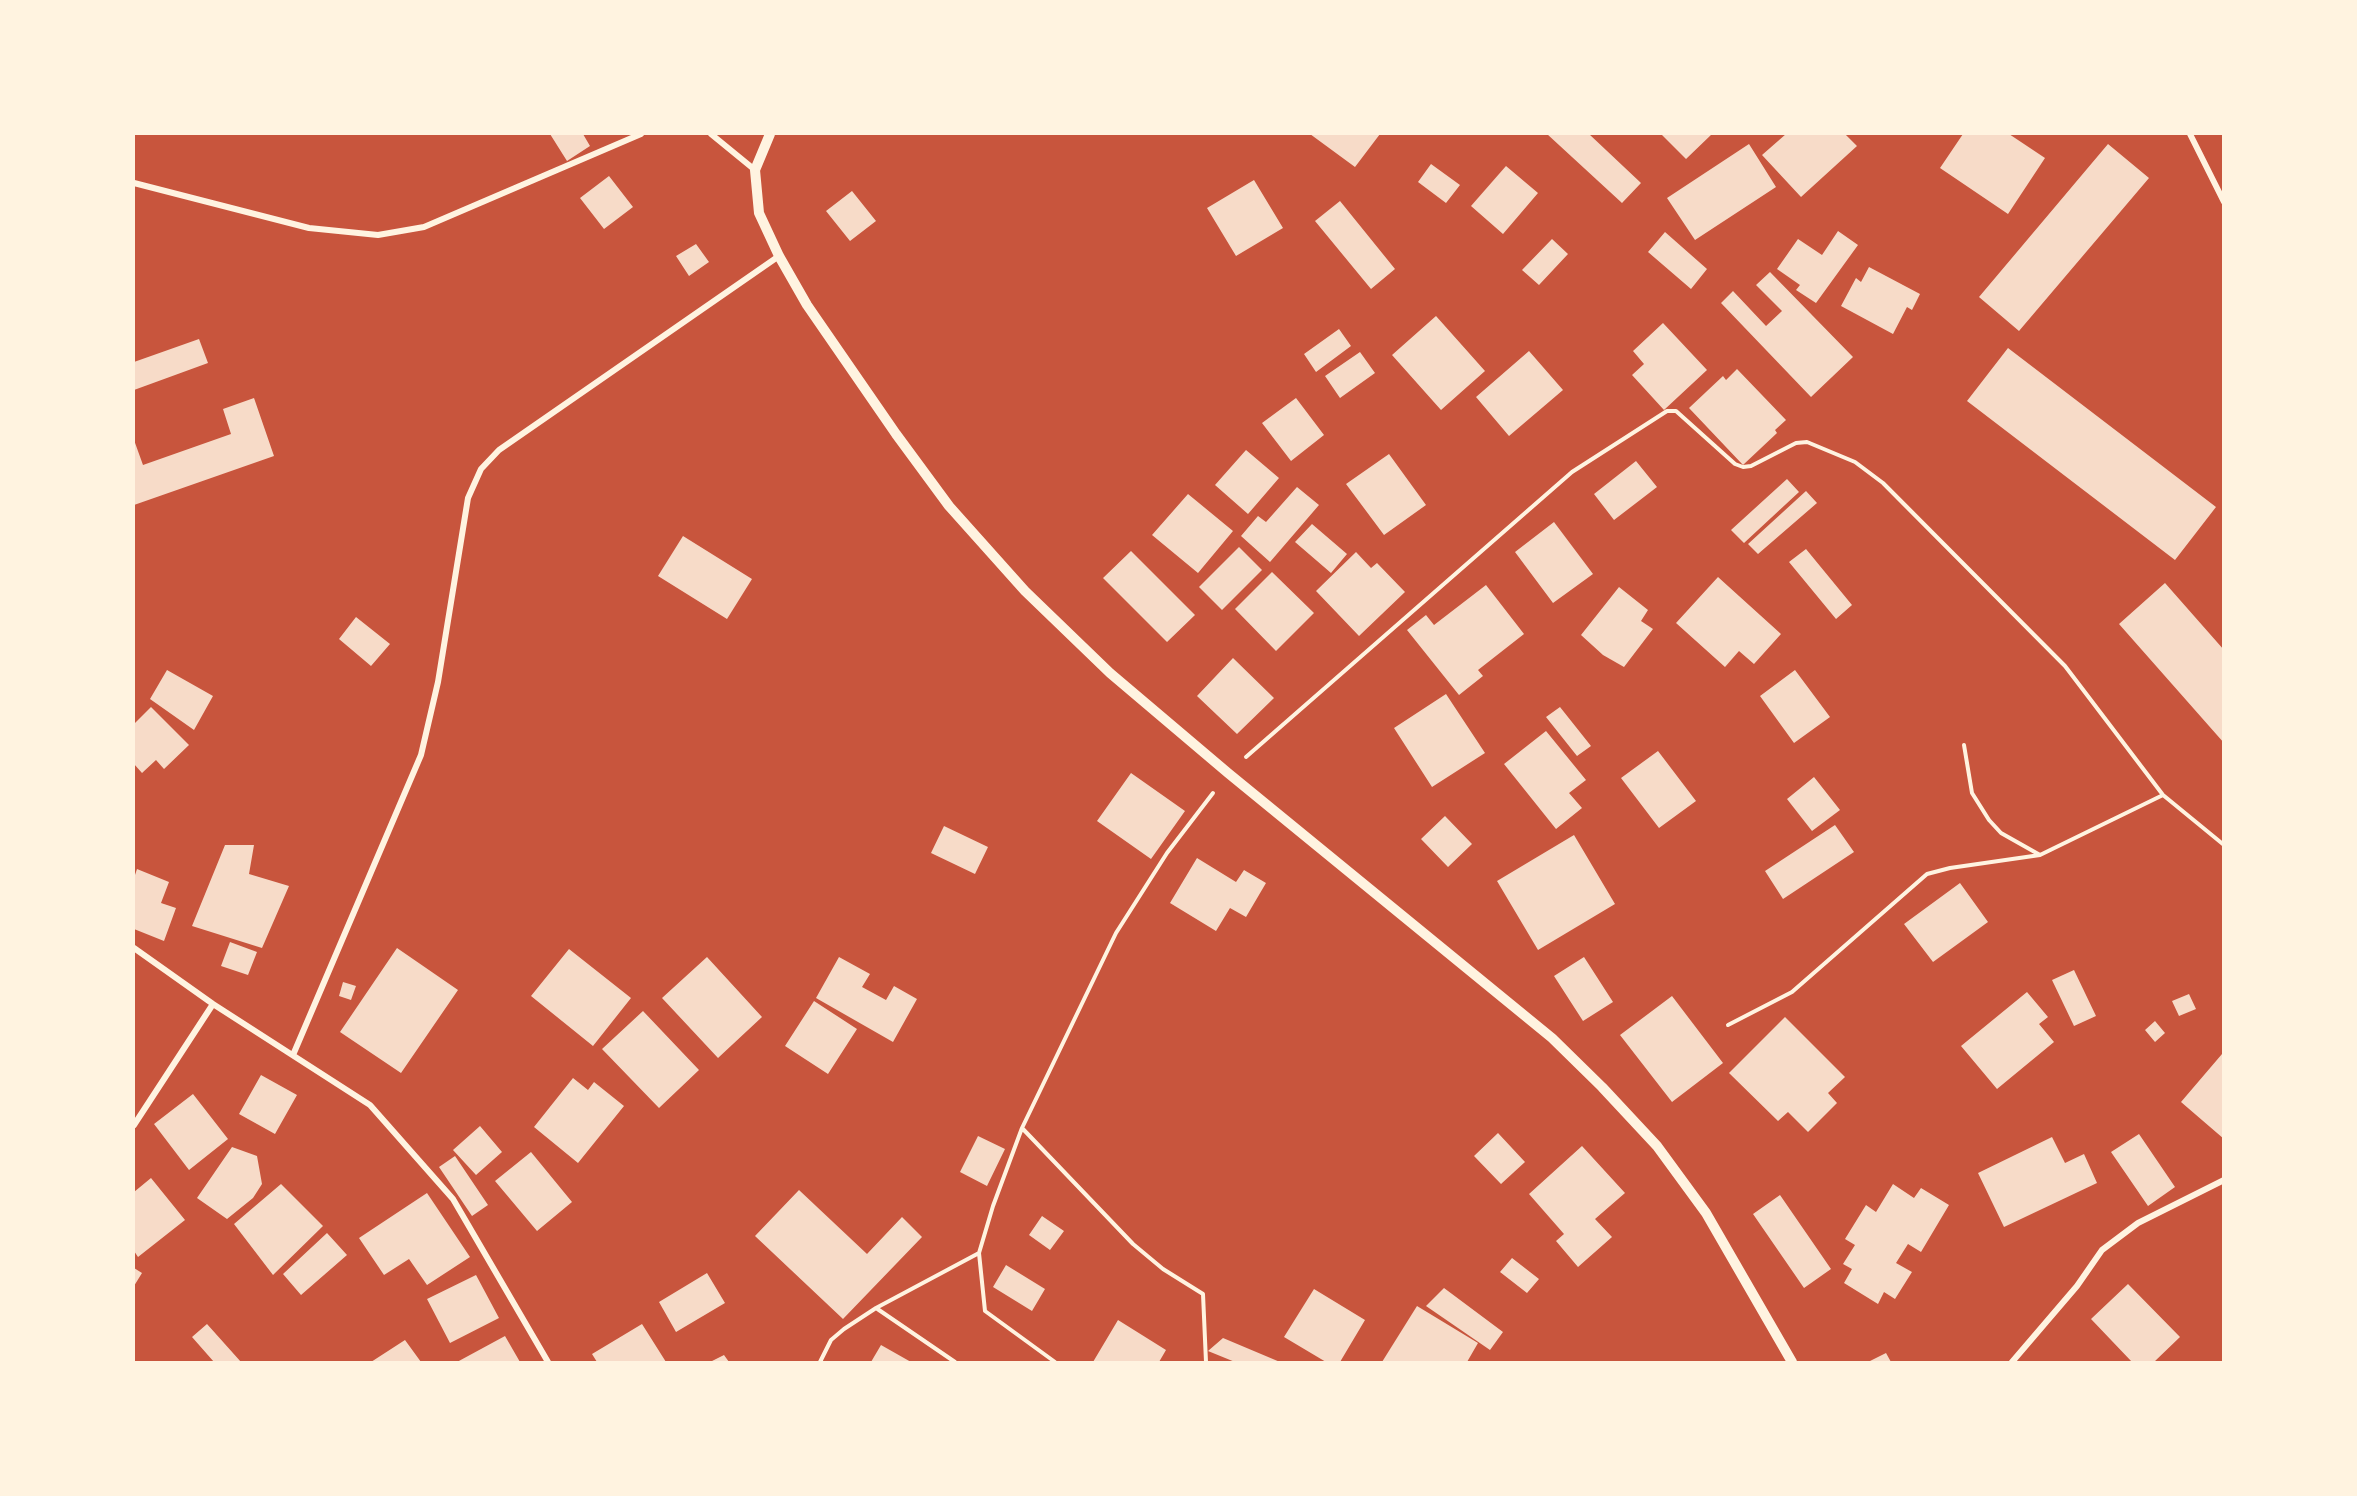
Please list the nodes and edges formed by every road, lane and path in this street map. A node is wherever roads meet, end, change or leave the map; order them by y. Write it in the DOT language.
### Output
graph roads {
  1 [pos="641,134"];
  2 [pos="711,134"];
  3 [pos="770,134"];
  4 [pos="2190,134"];
  5 [pos="754,170"];
  6 [pos="134,183"];
  7 [pos="2223,202"];
  8 [pos="779,256"];
  9 [pos="1964,745"];
  10 [pos="1228,773"];
  11 [pos="2163,795"];
  12 [pos="2223,845"];
  13 [pos="2040,855"];
  14 [pos="134,948"];
  15 [pos="213,1004"];
  16 [pos="1728,1024"];
  17 [pos="293,1055"];
  18 [pos="134,1125"];
  19 [pos="1022,1128"];
  20 [pos="2223,1180"];
  21 [pos="979,1253"];
  22 [pos="876,1308"];
  23 [pos="548,1362"];
  24 [pos="820,1362"];
  25 [pos="955,1362"];
  26 [pos="1055,1362"];
  27 [pos="1206,1362"];
  28 [pos="1792,1362"];
  29 [pos="2012,1362"];
  1 -- 6 [label="street"];
  2 -- 5 [label="street"];
  3 -- 5 [label="street"];
  4 -- 7 [label="street"];
  5 -- 8 [label="street"];
  8 -- 10 [label="street"];
  8 -- 17 [label="street"];
  9 -- 13 [label="path"];
  10 -- 11 [label="path"];
  10 -- 19 [label="path"];
  10 -- 28 [label="street"];
  11 -- 12 [label="path"];
  11 -- 13 [label="path"];
  13 -- 16 [label="path"];
  14 -- 15 [label="street"];
  15 -- 17 [label="street"];
  15 -- 18 [label="street"];
  17 -- 23 [label="street"];
  19 -- 21 [label="path"];
  19 -- 27 [label="path"];
  20 -- 29 [label="street"];
  21 -- 22 [label="path"];
  21 -- 26 [label="path"];
  22 -- 24 [label="path"];
  22 -- 25 [label="path"];
}
